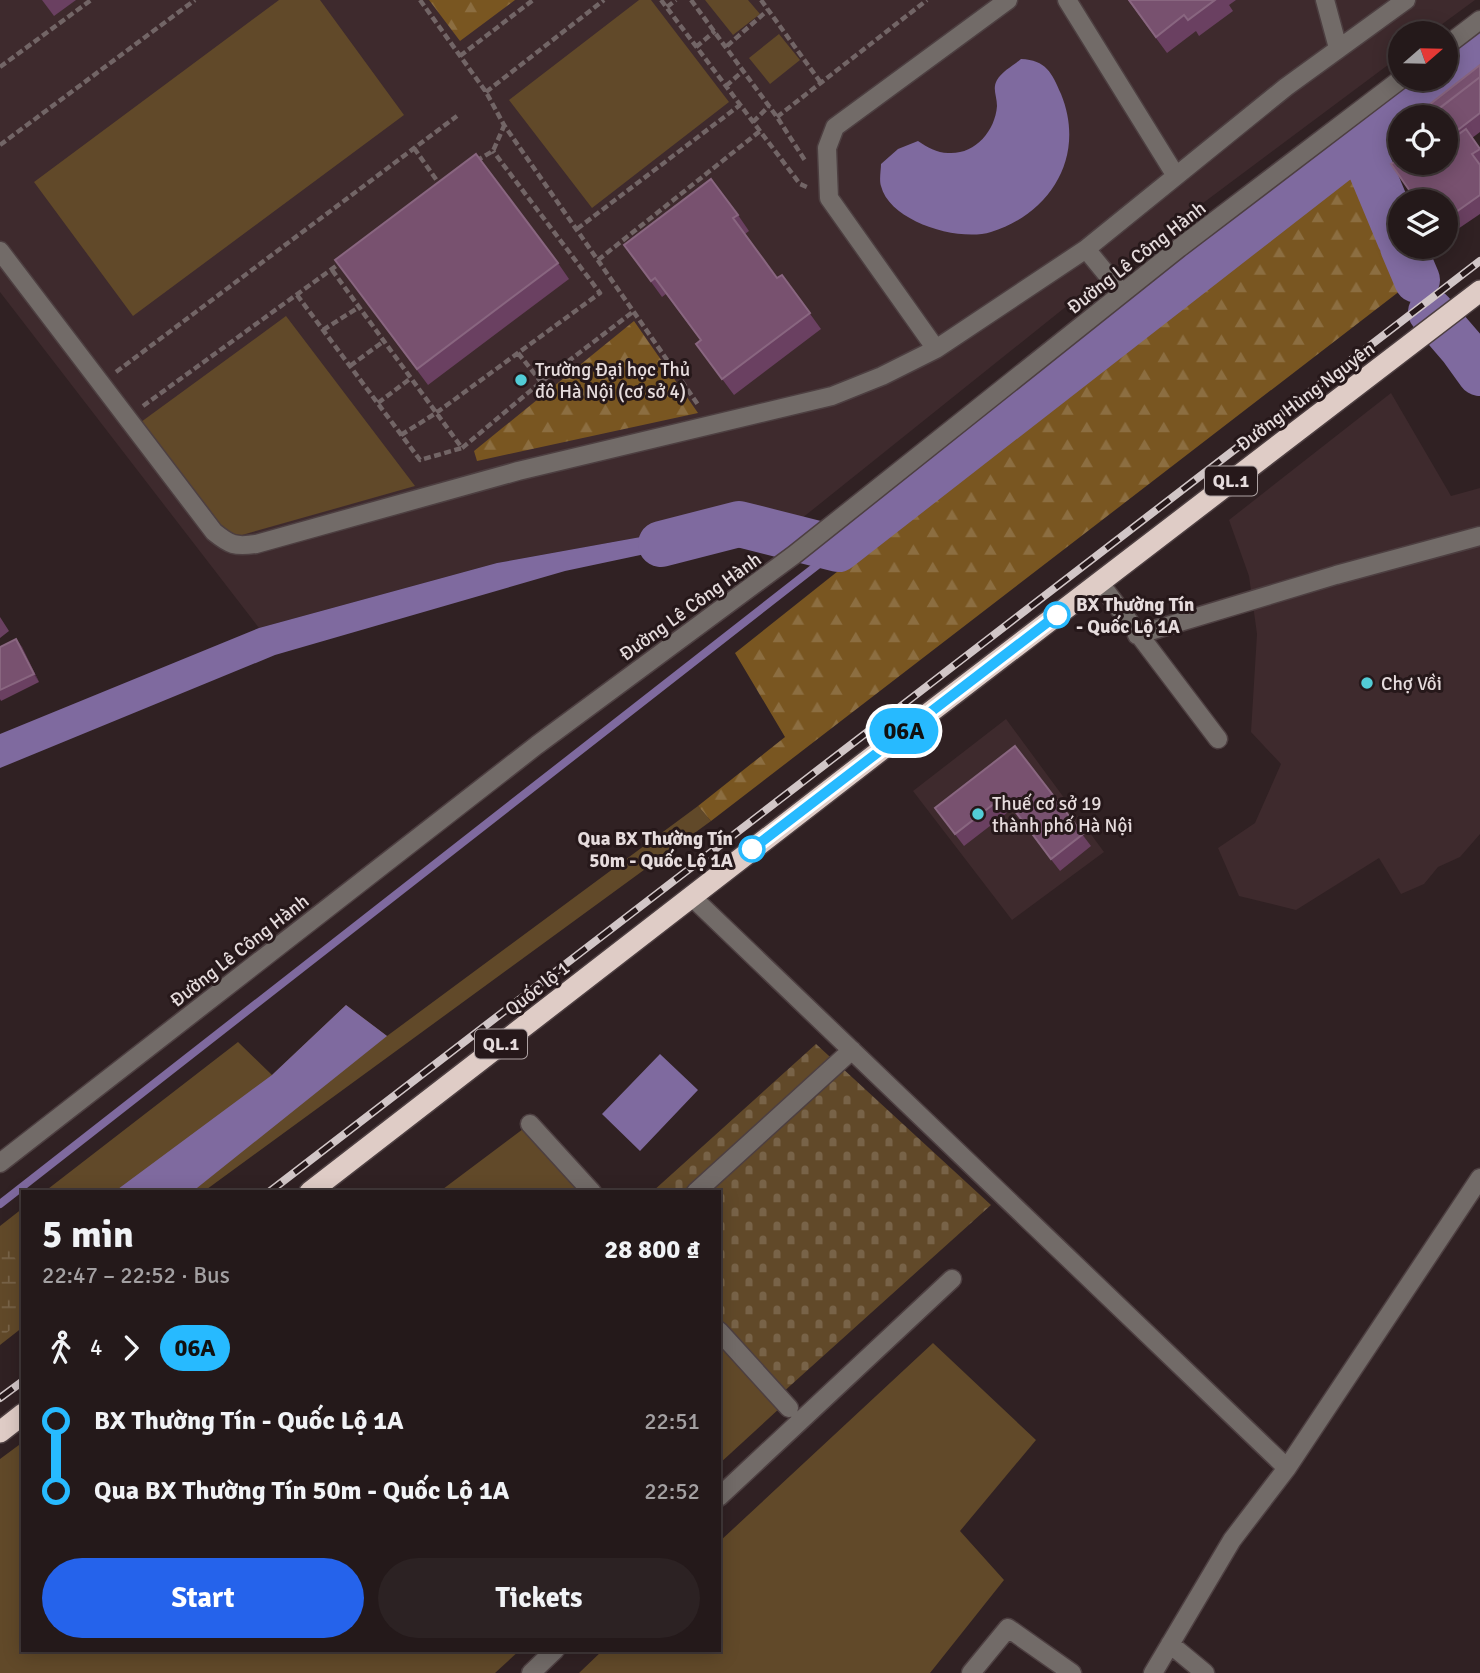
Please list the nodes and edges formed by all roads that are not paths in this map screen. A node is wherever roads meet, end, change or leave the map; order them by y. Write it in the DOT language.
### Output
graph roads {
  1 [pos="1008,0"];
  2 [pos="1067,0"];
  3 [pos="1325,0"];
  4 [pos="1406,0"];
  5 [pos="1480,20"];
  6 [pos="1458,37"];
  7 [pos="1338,48"];
  8 [pos="1388,89"];
  9 [pos="1176,176"];
  10 [pos="1086,249"];
  11 [pos="0,251"];
  12 [pos="1480,290"];
  13 [pos="1122,293"];
  14 [pos="936,349"];
  15 [pos="1480,536"];
  16 [pos="1099,582"];
  17 [pos="1137,635"];
  18 [pos="1218,739"];
  19 [pos="691,896"];
  20 [pos="852,1050"];
  21 [pos="530,1124"];
  22 [pos="0,1163"];
  23 [pos="1480,1178"];
  24 [pos="313,1190"];
  25 [pos="590,1190"];
  26 [pos="698,1190"];
  27 [pos="952,1279"];
  28 [pos="721,1333"];
  29 [pos="789,1408"];
  30 [pos="21,1416"];
  31 [pos="0,1432"];
  32 [pos="1287,1468"];
  33 [pos="721,1495"];
  34 [pos="1170,1644"];
  35 [pos="553,1652"];
  36 [pos="531,1673"];
  37 [pos="971,1673"];
  38 [pos="1072,1673"];
  39 [pos="1153,1673"];
  40 [pos="1205,1673"];
  1 -- 14 [label="street"];
  2 -- 9 [label="street"];
  3 -- 7 [label="street"];
  4 -- 7 [label="street"];
  5 -- 6 [label="street"];
  7 -- 9 [label="street"];
  8 -- 13 [label="street, Đường Lê Công Hành"];
  9 -- 10 [label="street"];
  10 -- 13 [label="street"];
  10 -- 14 [label="street"];
  11 -- 14 [label="street"];
  12 -- 16 [label="highway, Đường Hùng Nguyên / QL.1"];
  13 -- 22 [label="street, Đường Lê Công Hành"];
  15 -- 17 [label="street"];
  16 -- 17 [label="street"];
  16 -- 19 [label="highway, Đường Hùng Nguyên / QL.1"];
  17 -- 18 [label="street"];
  19 -- 20 [label="street"];
  19 -- 24 [label="highway, Quốc lộ 1 / QL.1"];
  20 -- 26 [label="street"];
  20 -- 32 [label="street"];
  21 -- 25 [label="street"];
  23 -- 32 [label="street"];
  27 -- 33 [label="street"];
  28 -- 29 [label="street"];
  30 -- 31 [label="highway"];
  32 -- 34 [label="street"];
  34 -- 39 [label="street"];
  34 -- 40 [label="street"];
  35 -- 36 [label="street"];
  37 -- 38 [label="street"];
}
